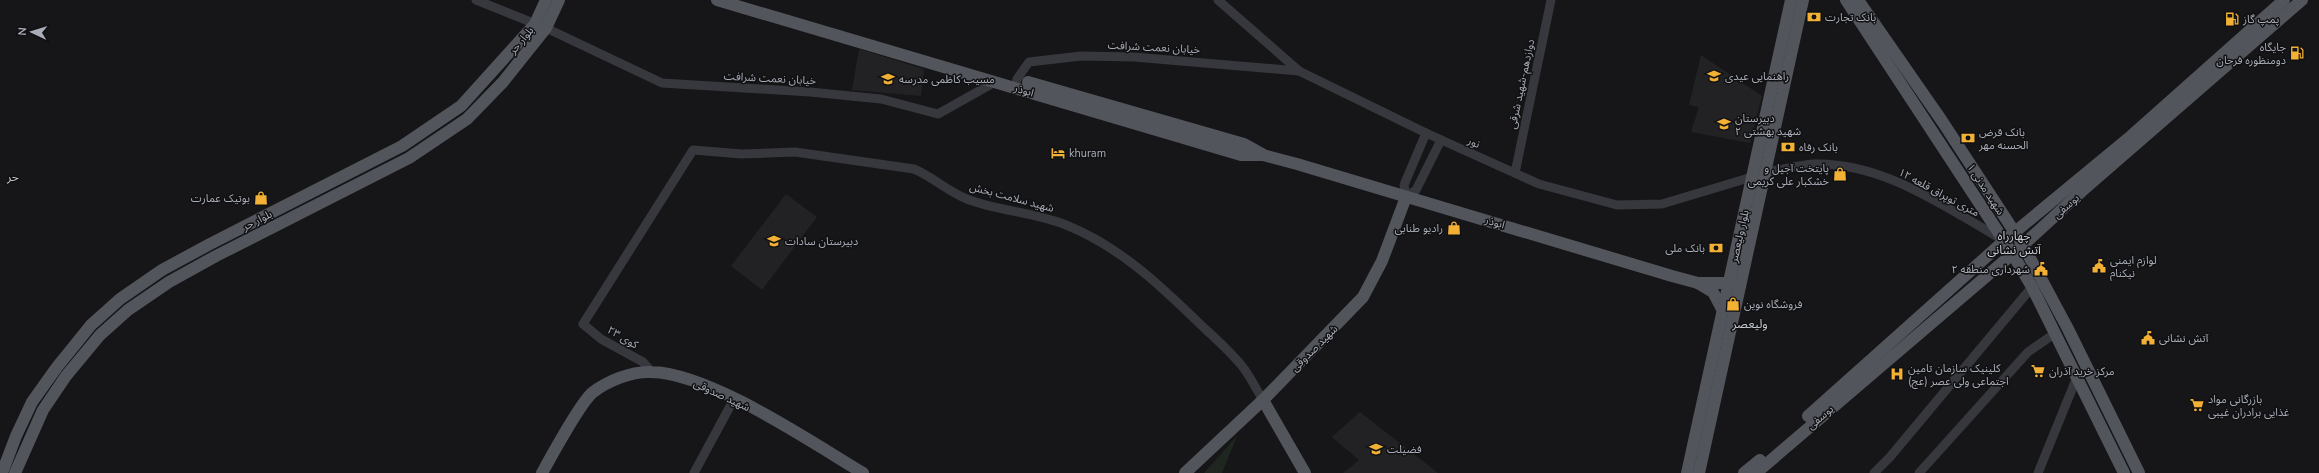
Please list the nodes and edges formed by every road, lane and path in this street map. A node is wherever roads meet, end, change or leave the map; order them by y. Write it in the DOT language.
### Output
graph roads {
  1 [pos="476,0"];
  2 [pos="546,0"];
  3 [pos="559,0"];
  4 [pos="717,0"];
  5 [pos="747,0"];
  6 [pos="1218,0"];
  7 [pos="1551,0"];
  8 [pos="1791,0"];
  9 [pos="1803,0"];
  10 [pos="1846,0"];
  11 [pos="1858,0"];
  12 [pos="2284,0"];
  13 [pos="2302,0"];
  14 [pos="540,26"];
  15 [pos="1299,71"];
  16 [pos="995,82"];
  17 [pos="1016,83"];
  18 [pos="1930,104"];
  19 [pos="1917,111"];
  20 [pos="1426,133"];
  21 [pos="1441,140"];
  22 [pos="402,146"];
  23 [pos="693,150"];
  24 [pos="409,158"];
  25 [pos="1766,172"];
  26 [pos="1515,173"];
  27 [pos="1752,177"];
  28 [pos="2078,187"];
  29 [pos="1406,197"];
  30 [pos="2014,232"];
  31 [pos="2004,241"];
  32 [pos="2023,245"];
  33 [pos="2012,253"];
  34 [pos="1728,282"];
  35 [pos="1698,283"];
  36 [pos="1740,286"];
  37 [pos="2032,287"];
  38 [pos="1723,311"];
  39 [pos="2067,327"];
  40 [pos="2054,334"];
  41 [pos="1896,345"];
  42 [pos="2078,350"];
  43 [pos="2066,356"];
  44 [pos="650,371"];
  45 [pos="2077,377"];
  46 [pos="734,399"];
  47 [pos="1263,400"];
  48 [pos="2,473"];
  49 [pos="15,473"];
  50 [pos="542,473"];
  51 [pos="694,473"];
  52 [pos="863,473"];
  53 [pos="1185,473"];
  54 [pos="1305,473"];
  55 [pos="1687,473"];
  56 [pos="1699,473"];
  57 [pos="1744,473"];
  58 [pos="1756,473"];
  59 [pos="1874,473"];
  60 [pos="1919,473"];
  61 [pos="2038,473"];
  62 [pos="2124,473"];
  63 [pos="2139,473"];
  1 -- 14 [label="street, خیابان نعمت شرافت"];
  2 -- 14 [label="main road, بلوار حر"];
  3 -- 14 [label="main road, بلوار حر"];
  4 -- 16 [label="main road, ابوذر"];
  5 -- 17 [label="main road, ابوذر"];
  6 -- 15 [label="street, نور"];
  7 -- 26 [label="street, دوازدهم-شهید شرقی"];
  8 -- 27 [label="main road, بلوار ولیعصر"];
  9 -- 25 [label="main road, بلوار ولیعصر"];
  10 -- 19 [label="main road, شهید مدنی ۱"];
  11 -- 18 [label="main road, شهید مدنی ۱"];
  12 -- 28 [label="main road, یوسفی"];
  13 -- 28 [label="main road, یوسفی"];
  14 -- 16 [label="street, خیابان نعمت شرافت"];
  14 -- 22 [label="main road, بلوار حر"];
  14 -- 24 [label="main road, بلوار حر"];
  15 -- 17 [label="street, خیابان نعمت شرافت"];
  15 -- 20 [label="street, نور"];
  16 -- 17 [label="main road, ابوذر"];
  17 -- 29 [label="main road, ابوذر"];
  18 -- 19 [label="main road"];
  18 -- 30 [label="main road, شهید مدنی ۱"];
  19 -- 31 [label="main road, شهید مدنی ۱"];
  20 -- 21 [label="street, نور"];
  20 -- 29 [label="street"];
  21 -- 26 [label="street, نور"];
  21 -- 29 [label="street"];
  22 -- 24 [label="main road"];
  22 -- 48 [label="main road, بلوار حر"];
  23 -- 44 [label="street, کوی ۲۳"];
  23 -- 47 [label="street, شهید سلامت بخش"];
  24 -- 49 [label="main road, بلوار حر"];
  25 -- 27 [label="main road"];
  25 -- 31 [label="street, ۱۲ متری توپراق قلعه"];
  25 -- 36 [label="main road, بلوار ولیعصر"];
  26 -- 27 [label="street, نور"];
  27 -- 34 [label="main road, بلوار ولیعصر"];
  28 -- 30 [label="main road, یوسفی"];
  28 -- 32 [label="main road, یوسفی"];
  29 -- 35 [label="main road, ابوذر"];
  29 -- 47 [label="main road, شهید صدوقی"];
  30 -- 31 [label="main road, یوسفی"];
  30 -- 32 [label="main road, شهید مدنی ۱"];
  31 -- 33 [label="main road, شهید مدنی ۱"];
  31 -- 41 [label="main road, یوسفی"];
  32 -- 33 [label="main road, یوسفی"];
  32 -- 39 [label="main road, شهید مدنی ۱"];
  33 -- 37 [label="main road, شهید مدنی ۱"];
  33 -- 41 [label="main road, یوسفی"];
  34 -- 35 [label="main road, ابوذر"];
  34 -- 36 [label="main road"];
  34 -- 38 [label="main road, بلوار ولیعصر"];
  35 -- 38 [label="main road"];
  36 -- 56 [label="main road, بلوار ولیعصر"];
  37 -- 40 [label="main road, شهید مدنی ۱"];
  37 -- 59 [label="street"];
  38 -- 55 [label="main road, بلوار ولیعصر"];
  39 -- 40 [label="main road"];
  39 -- 42 [label="main road, شهید مدنی ۱"];
  40 -- 43 [label="main road, شهید مدنی ۱"];
  40 -- 60 [label="street"];
  41 -- 57 [label="main road, یوسفی"];
  41 -- 58 [label="main road, یوسفی"];
  42 -- 43 [label="main road"];
  42 -- 63 [label="main road, شهید مدنی ۱"];
  43 -- 45 [label="main road, شهید مدنی ۱"];
  44 -- 46 [label="main road, شهید صدوقی"];
  44 -- 50 [label="main road, شهید صدوقی"];
  45 -- 61 [label="street"];
  45 -- 62 [label="main road, شهید مدنی ۱"];
  46 -- 51 [label="street"];
  46 -- 52 [label="main road, شهید صدوقی"];
  47 -- 53 [label="main road, شهید صدوقی"];
  47 -- 54 [label="main road"];
}
